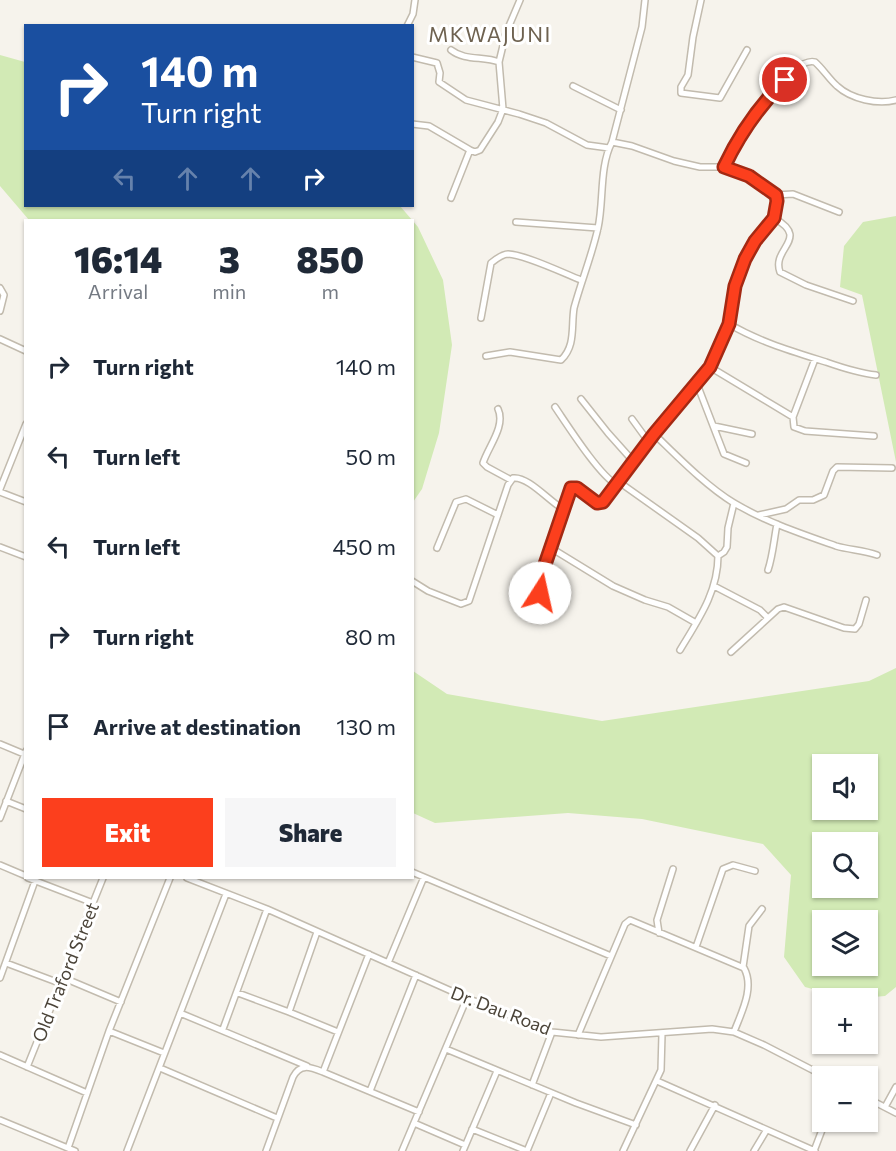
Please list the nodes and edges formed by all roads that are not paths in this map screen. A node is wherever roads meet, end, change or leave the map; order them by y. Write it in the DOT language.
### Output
graph roads {
  1 [pos="415,0"];
  2 [pos="520,0"];
  3 [pos="645,0"];
  4 [pos="701,0"];
  5 [pos="408,24"];
  6 [pos="451,50"];
  7 [pos="747,50"];
  8 [pos="414,57"];
  9 [pos="499,62"];
  10 [pos="573,86"];
  11 [pos="896,100"];
  12 [pos="503,109"];
  13 [pos="621,110"];
  14 [pos="414,124"];
  15 [pos="612,142"];
  16 [pos="609,148"];
  17 [pos="470,150"];
  18 [pos="724,167"];
  19 [pos="776,195"];
  20 [pos="452,198"];
  21 [pos="838,212"];
  22 [pos="774,218"];
  23 [pos="516,222"];
  24 [pos="598,228"];
  25 [pos="581,280"];
  26 [pos="0,288"];
  27 [pos="853,301"];
  28 [pos="0,311"];
  29 [pos="481,318"];
  30 [pos="729,324"];
  31 [pos="0,339"];
  32 [pos="24,350"];
  33 [pos="486,356"];
  34 [pos="815,359"];
  35 [pos="710,367"];
  36 [pos="876,375"];
  37 [pos="697,384"];
  38 [pos="581,399"];
  39 [pos="555,407"];
  40 [pos="498,409"];
  41 [pos="793,417"];
  42 [pos="632,419"];
  43 [pos="714,426"];
  44 [pos="24,429"];
  45 [pos="654,434"];
  46 [pos="752,434"];
  47 [pos="874,436"];
  48 [pos="648,441"];
  49 [pos="633,461"];
  50 [pos="746,463"];
  51 [pos="892,468"];
  52 [pos="511,480"];
  53 [pos="618,483"];
  54 [pos="0,490"];
  55 [pos="24,501"];
  56 [pos="734,503"];
  57 [pos="562,509"];
  58 [pos="498,515"];
  59 [pos="758,515"];
  60 [pos="777,524"];
  61 [pos="0,547"];
  62 [pos="437,548"];
  63 [pos="551,548"];
  64 [pos="24,554"];
  65 [pos="877,555"];
  66 [pos="718,556"];
  67 [pos="768,570"];
  68 [pos="414,582"];
  69 [pos="714,586"];
  70 [pos="866,600"];
  71 [pos="551,609"];
  72 [pos="768,618"];
  73 [pos="696,623"];
  74 [pos="680,650"];
  75 [pos="731,651"];
  76 [pos="0,744"];
  77 [pos="24,752"];
  78 [pos="24,755"];
  79 [pos="6,801"];
  80 [pos="24,808"];
  81 [pos="0,818"];
  82 [pos="0,865"];
  83 [pos="673,869"];
  84 [pos="755,871"];
  85 [pos="414,873"];
  86 [pos="24,876"];
  87 [pos="424,877"];
  88 [pos="31,879"];
  89 [pos="103,879"];
  90 [pos="170,879"];
  91 [pos="202,880"];
  92 [pos="35,881"];
  93 [pos="226,894"];
  94 [pos="93,903"];
  95 [pos="267,909"];
  96 [pos="762,909"];
  97 [pos="317,932"];
  98 [pos="659,933"];
  99 [pos="696,947"];
  100 [pos="369,954"];
  101 [pos="611,956"];
  102 [pos="6,963"];
  103 [pos="388,963"];
  104 [pos="742,967"];
  105 [pos="416,975"];
  106 [pos="0,978"];
  107 [pos="64,978"];
  108 [pos="62,984"];
  109 [pos="237,993"];
  110 [pos="467,998"];
  111 [pos="121,1002"];
  112 [pos="289,1012"];
  113 [pos="180,1013"];
  114 [pos="223,1029"];
  115 [pos="109,1031"];
  116 [pos="338,1032"];
  117 [pos="552,1032"];
  118 [pos="734,1032"];
  119 [pos="662,1034"];
  120 [pos="578,1035"];
  121 [pos="446,1049"];
  122 [pos="164,1053"];
  123 [pos="0,1055"];
  124 [pos="308,1066"];
  125 [pos="27,1067"];
  126 [pos="160,1068"];
  127 [pos="812,1070"];
  128 [pos="497,1071"];
  129 [pos="323,1072"];
  130 [pos="657,1081"];
  131 [pos="531,1085"];
  132 [pos="896,1088"];
  133 [pos="370,1091"];
  134 [pos="87,1093"];
  135 [pos="551,1094"];
  136 [pos="878,1104"];
  137 [pos="715,1105"];
  138 [pos="885,1107"];
  139 [pos="419,1112"];
  140 [pos="896,1113"];
  141 [pos="277,1118"];
  142 [pos="0,1120"];
  143 [pos="414,1123"];
  144 [pos="636,1125"];
  145 [pos="472,1129"];
  146 [pos="766,1131"];
  147 [pos="821,1132"];
  148 [pos="68,1148"];
  149 [pos="464,1148"];
  150 [pos="75,1151"];
  151 [pos="128,1151"];
  152 [pos="266,1151"];
  153 [pos="402,1151"];
  154 [pos="527,1151"];
  155 [pos="623,1151"];
  156 [pos="690,1151"];
  157 [pos="754,1151"];
  158 [pos="814,1151"];
  1 -- 5 [label="street"];
  2 -- 9 [label="street"];
  3 -- 13 [label="street"];
  4 -- 7 [label="street"];
  6 -- 9 [label="street"];
  8 -- 12 [label="street"];
  9 -- 12 [label="street"];
  10 -- 13 [label="street"];
  11 -- 18 [label="street"];
  12 -- 16 [label="street"];
  12 -- 17 [label="street"];
  13 -- 15 [label="street"];
  14 -- 17 [label="street"];
  15 -- 16 [label="street"];
  15 -- 18 [label="street"];
  16 -- 24 [label="street"];
  17 -- 20 [label="street"];
  18 -- 19 [label="street"];
  19 -- 21 [label="street"];
  19 -- 22 [label="street"];
  22 -- 27 [label="street"];
  22 -- 30 [label="street"];
  23 -- 24 [label="street"];
  24 -- 25 [label="street"];
  25 -- 29 [label="street"];
  25 -- 33 [label="street"];
  26 -- 28 [label="street"];
  30 -- 34 [label="street"];
  30 -- 35 [label="street"];
  31 -- 32 [label="street"];
  34 -- 36 [label="street"];
  34 -- 41 [label="street"];
  35 -- 37 [label="street"];
  35 -- 41 [label="street"];
  37 -- 43 [label="street"];
  37 -- 45 [label="street"];
  38 -- 49 [label="street"];
  39 -- 53 [label="street"];
  40 -- 52 [label="street"];
  41 -- 47 [label="street"];
  42 -- 48 [label="street"];
  43 -- 46 [label="street"];
  43 -- 50 [label="street"];
  44 -- 54 [label="street"];
  45 -- 48 [label="street"];
  45 -- 56 [label="street"];
  48 -- 49 [label="street"];
  49 -- 53 [label="street"];
  51 -- 59 [label="street"];
  52 -- 57 [label="street"];
  52 -- 58 [label="street"];
  53 -- 57 [label="street"];
  53 -- 66 [label="street"];
  54 -- 55 [label="street"];
  56 -- 59 [label="street"];
  56 -- 66 [label="street"];
  57 -- 63 [label="street"];
  58 -- 62 [label="street"];
  58 -- 68 [label="street"];
  59 -- 60 [label="street"];
  60 -- 65 [label="street"];
  60 -- 67 [label="street"];
  61 -- 64 [label="street"];
  63 -- 71 [label="street"];
  63 -- 73 [label="street"];
  66 -- 69 [label="street"];
  69 -- 72 [label="street"];
  69 -- 73 [label="street"];
  70 -- 72 [label="street"];
  72 -- 75 [label="street"];
  73 -- 74 [label="street"];
  76 -- 77 [label="street"];
  78 -- 79 [label="street"];
  79 -- 80 [label="street"];
  79 -- 81 [label="street"];
  82 -- 86 [label="street"];
  83 -- 98 [label="street"];
  84 -- 99 [label="street"];
  85 -- 87 [label="street"];
  87 -- 101 [label="street"];
  87 -- 103 [label="street"];
  88 -- 92 [label="street"];
  89 -- 94 [label="street, Old Traford Street"];
  90 -- 111 [label="street"];
  91 -- 93 [label="street, Dr. Dau Road"];
  92 -- 94 [label="street"];
  92 -- 102 [label="street"];
  93 -- 95 [label="street, Dr. Dau Road"];
  93 -- 113 [label="street"];
  94 -- 107 [label="street, Old Traford Street"];
  95 -- 97 [label="street, Dr. Dau Road"];
  95 -- 109 [label="street"];
  96 -- 104 [label="street"];
  97 -- 100 [label="street, Dr. Dau Road"];
  97 -- 112 [label="street"];
  98 -- 99 [label="street"];
  98 -- 101 [label="street"];
  99 -- 104 [label="street"];
  100 -- 103 [label="street, Dr. Dau Road"];
  100 -- 116 [label="street"];
  101 -- 120 [label="street"];
  102 -- 106 [label="street"];
  102 -- 108 [label="street"];
  103 -- 105 [label="street, Dr. Dau Road"];
  104 -- 118 [label="street"];
  105 -- 110 [label="street, Dr. Dau Road"];
  105 -- 133 [label="street"];
  107 -- 108 [label="street, Old Traford Street"];
  107 -- 111 [label="street"];
  108 -- 125 [label="street, Old Traford Street"];
  109 -- 112 [label="street"];
  109 -- 114 [label="street"];
  110 -- 117 [label="street, Dr. Dau Road"];
  110 -- 121 [label="street"];
  111 -- 115 [label="street"];
  112 -- 116 [label="street"];
  113 -- 114 [label="street"];
  113 -- 122 [label="street"];
  114 -- 124 [label="street"];
  115 -- 122 [label="street"];
  115 -- 134 [label="street"];
  116 -- 129 [label="street"];
  117 -- 120 [label="street, Dr. Dau Road"];
  117 -- 131 [label="street"];
  118 -- 119 [label="street, Dr. Dau Road"];
  118 -- 127 [label="street, Dr. Dau Road"];
  119 -- 120 [label="street, Dr. Dau Road"];
  119 -- 130 [label="street"];
  121 -- 128 [label="street"];
  121 -- 139 [label="street"];
  122 -- 126 [label="street"];
  123 -- 125 [label="street"];
  124 -- 129 [label="street"];
  124 -- 141 [label="street"];
  125 -- 134 [label="street"];
  126 -- 141 [label="street"];
  126 -- 151 [label="street"];
  128 -- 131 [label="street"];
  128 -- 145 [label="street"];
  129 -- 133 [label="street"];
  130 -- 137 [label="street"];
  130 -- 144 [label="street"];
  131 -- 135 [label="street"];
  132 -- 138 [label="street"];
  133 -- 139 [label="street"];
  134 -- 148 [label="street"];
  135 -- 144 [label="street"];
  135 -- 154 [label="street"];
  136 -- 138 [label="street"];
  137 -- 146 [label="street"];
  137 -- 156 [label="street"];
  138 -- 140 [label="street"];
  139 -- 143 [label="street"];
  141 -- 152 [label="street"];
  142 -- 148 [label="street"];
  143 -- 149 [label="street"];
  143 -- 153 [label="street"];
  144 -- 155 [label="street"];
  145 -- 149 [label="street"];
  145 -- 154 [label="street"];
  146 -- 157 [label="street"];
  146 -- 158 [label="street"];
  147 -- 158 [label="street"];
  148 -- 150 [label="street"];
}
